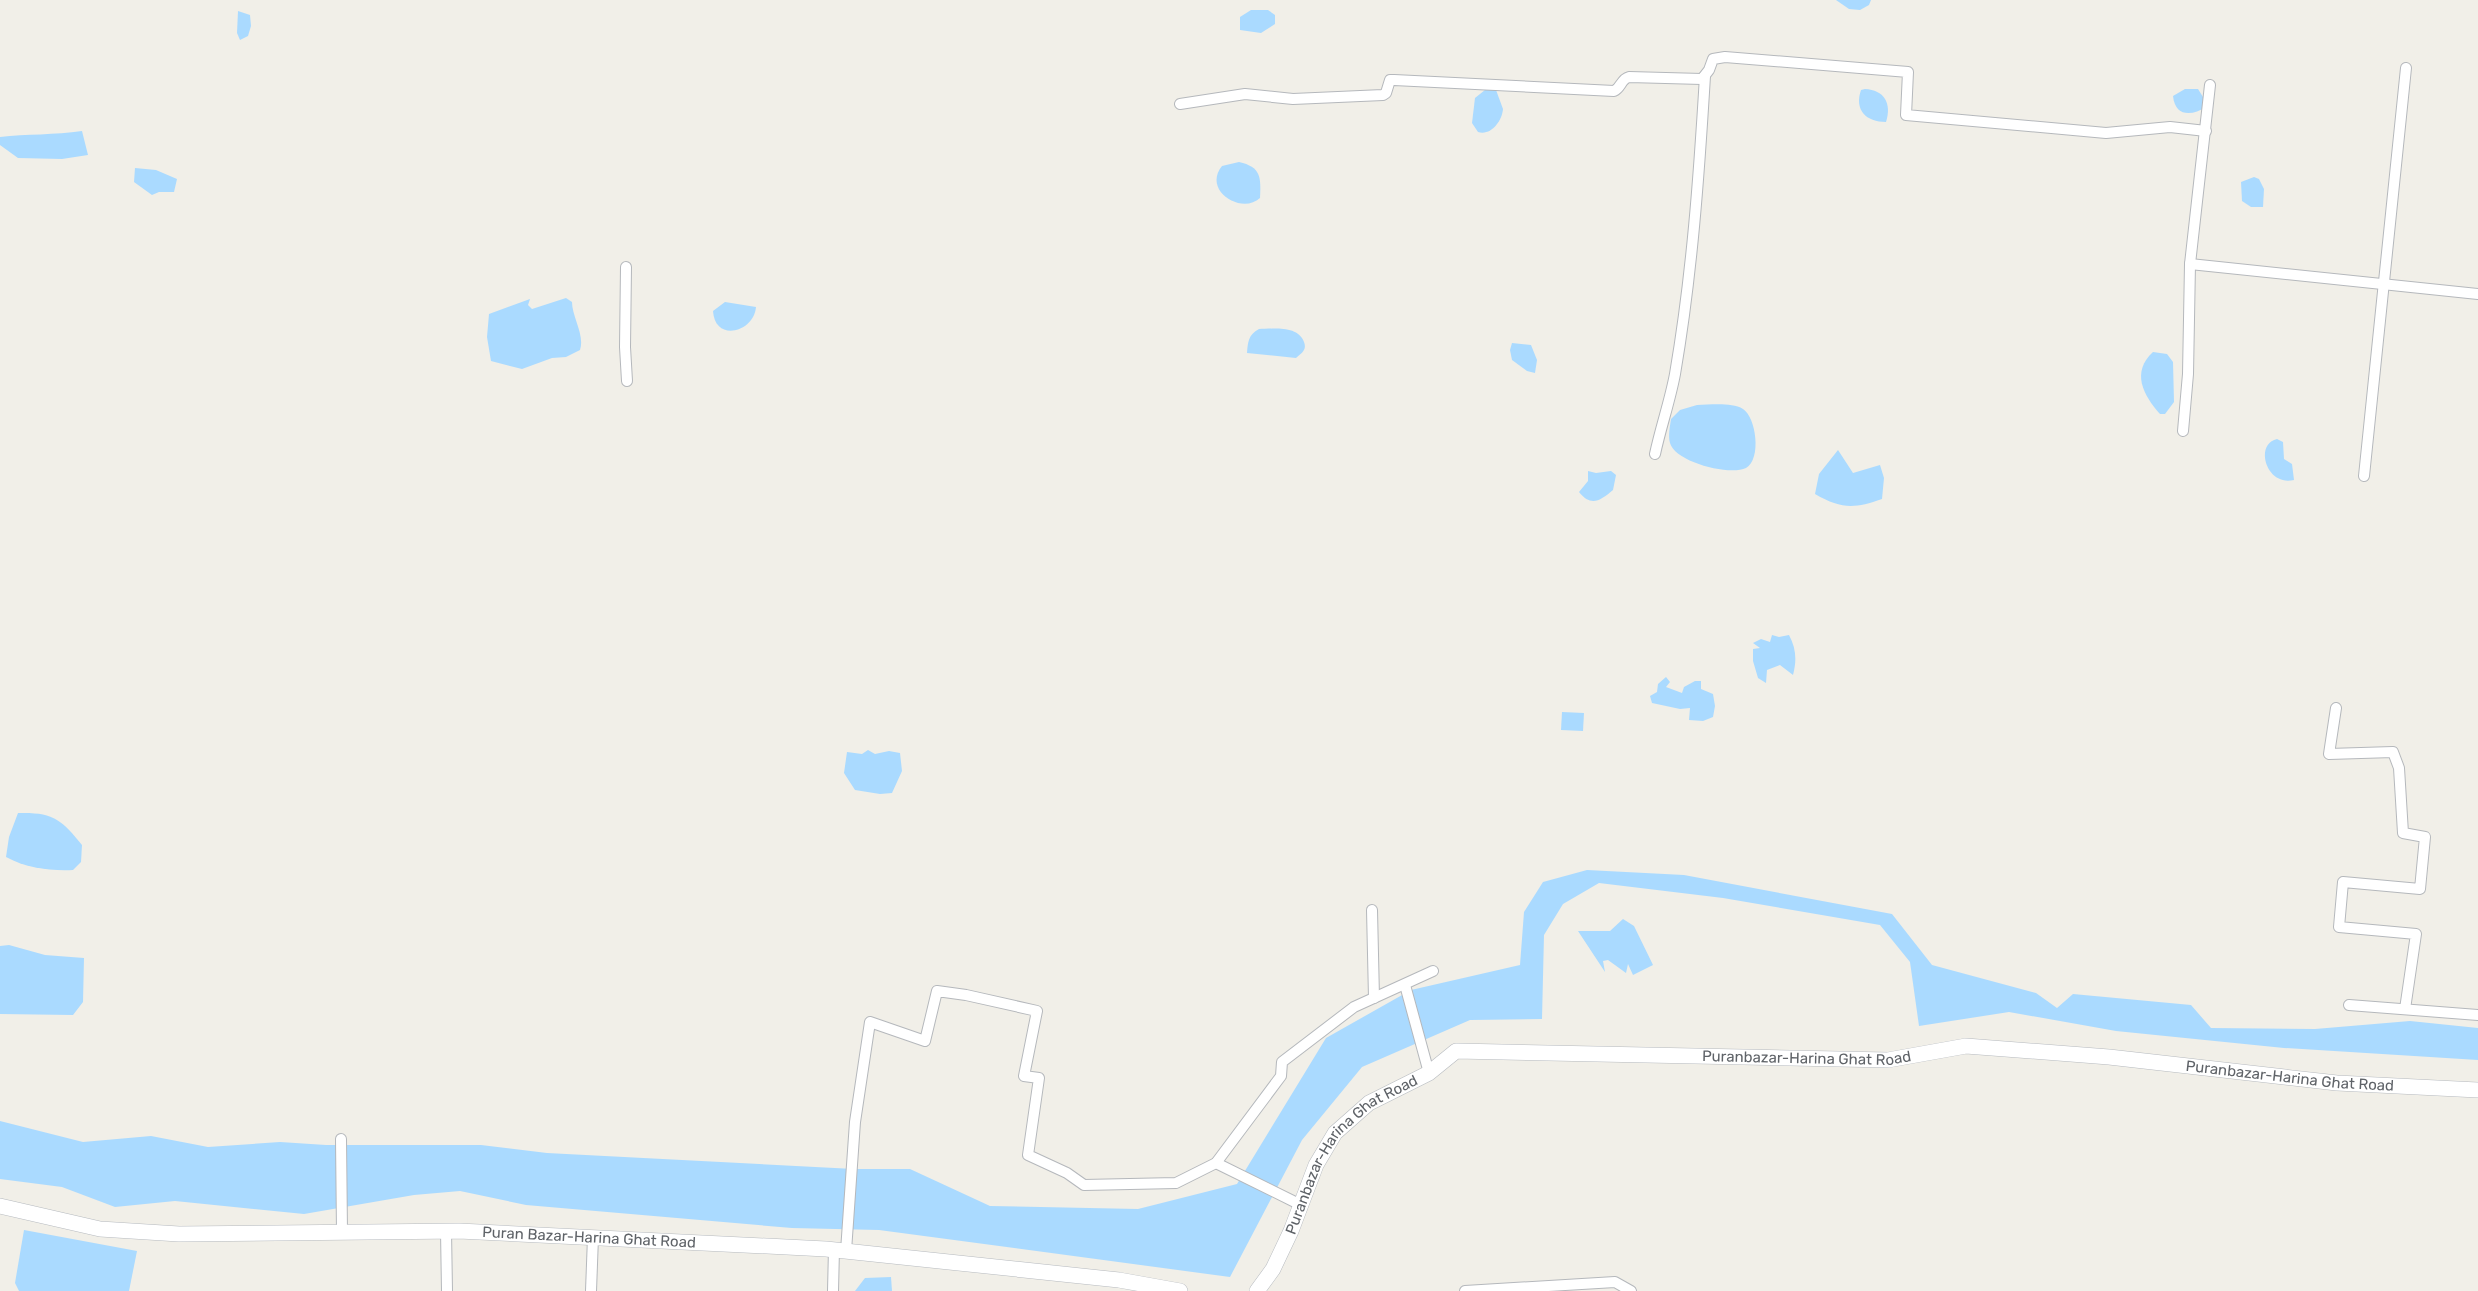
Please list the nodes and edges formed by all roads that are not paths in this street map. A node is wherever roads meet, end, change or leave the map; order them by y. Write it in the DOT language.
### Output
graph roads {
  1 [pos="2406,68"];
  2 [pos="1705,76"];
  3 [pos="2210,85"];
  4 [pos="1180,104"];
  5 [pos="2206,132"];
  6 [pos="2190,264"];
  7 [pos="626,267"];
  8 [pos="2384,283"];
  9 [pos="2478,294"];
  10 [pos="627,381"];
  11 [pos="2183,430"];
  12 [pos="1655,454"];
  13 [pos="2364,476"];
  14 [pos="2336,708"];
  15 [pos="1372,910"];
  16 [pos="1433,971"];
  17 [pos="1405,985"];
  18 [pos="1374,998"];
  19 [pos="2349,1005"];
  20 [pos="2405,1009"];
  21 [pos="2478,1015"];
  22 [pos="1429,1073"];
  23 [pos="2478,1090"];
  24 [pos="341,1139"];
  25 [pos="1216,1163"];
  26 [pos="1301,1205"];
  27 [pos="0,1206"];
  28 [pos="446,1231"];
  29 [pos="342,1232"];
  30 [pos="593,1237"];
  31 [pos="840,1250"];
  32 [pos="447,1291"];
  33 [pos="591,1291"];
  34 [pos="833,1291"];
  35 [pos="1180,1291"];
  36 [pos="1257,1291"];
  37 [pos="1465,1291"];
  38 [pos="1631,1291"];
  1 -- 8 [label="street"];
  2 -- 4 [label="street"];
  2 -- 5 [label="street"];
  2 -- 12 [label="street"];
  3 -- 5 [label="street"];
  5 -- 6 [label="street"];
  6 -- 8 [label="street"];
  6 -- 11 [label="street"];
  7 -- 10 [label="street"];
  8 -- 9 [label="street"];
  8 -- 13 [label="street"];
  14 -- 20 [label="street"];
  15 -- 18 [label="street"];
  16 -- 17 [label="street"];
  17 -- 18 [label="street"];
  17 -- 22 [label="street"];
  18 -- 25 [label="street"];
  19 -- 20 [label="street"];
  20 -- 21 [label="street"];
  22 -- 23 [label="main road, Puranbazar-Harina Ghat Road"];
  22 -- 26 [label="main road, Puranbazar-Harina Ghat Road"];
  24 -- 29 [label="street"];
  25 -- 26 [label="street"];
  25 -- 31 [label="street"];
  26 -- 36 [label="main road, Puranbazar-Harina Ghat Road"];
  27 -- 29 [label="main road, Puran Bazar-Harina Ghat Road"];
  28 -- 29 [label="main road, Puran Bazar-Harina Ghat Road"];
  28 -- 30 [label="main road, Puran Bazar-Harina Ghat Road"];
  28 -- 32 [label="street"];
  30 -- 31 [label="main road, Puran Bazar-Harina Ghat Road"];
  30 -- 33 [label="street"];
  31 -- 34 [label="street"];
  31 -- 35 [label="main road, Puran Bazar-Harina Ghat Road"];
  37 -- 38 [label="street"];
}
